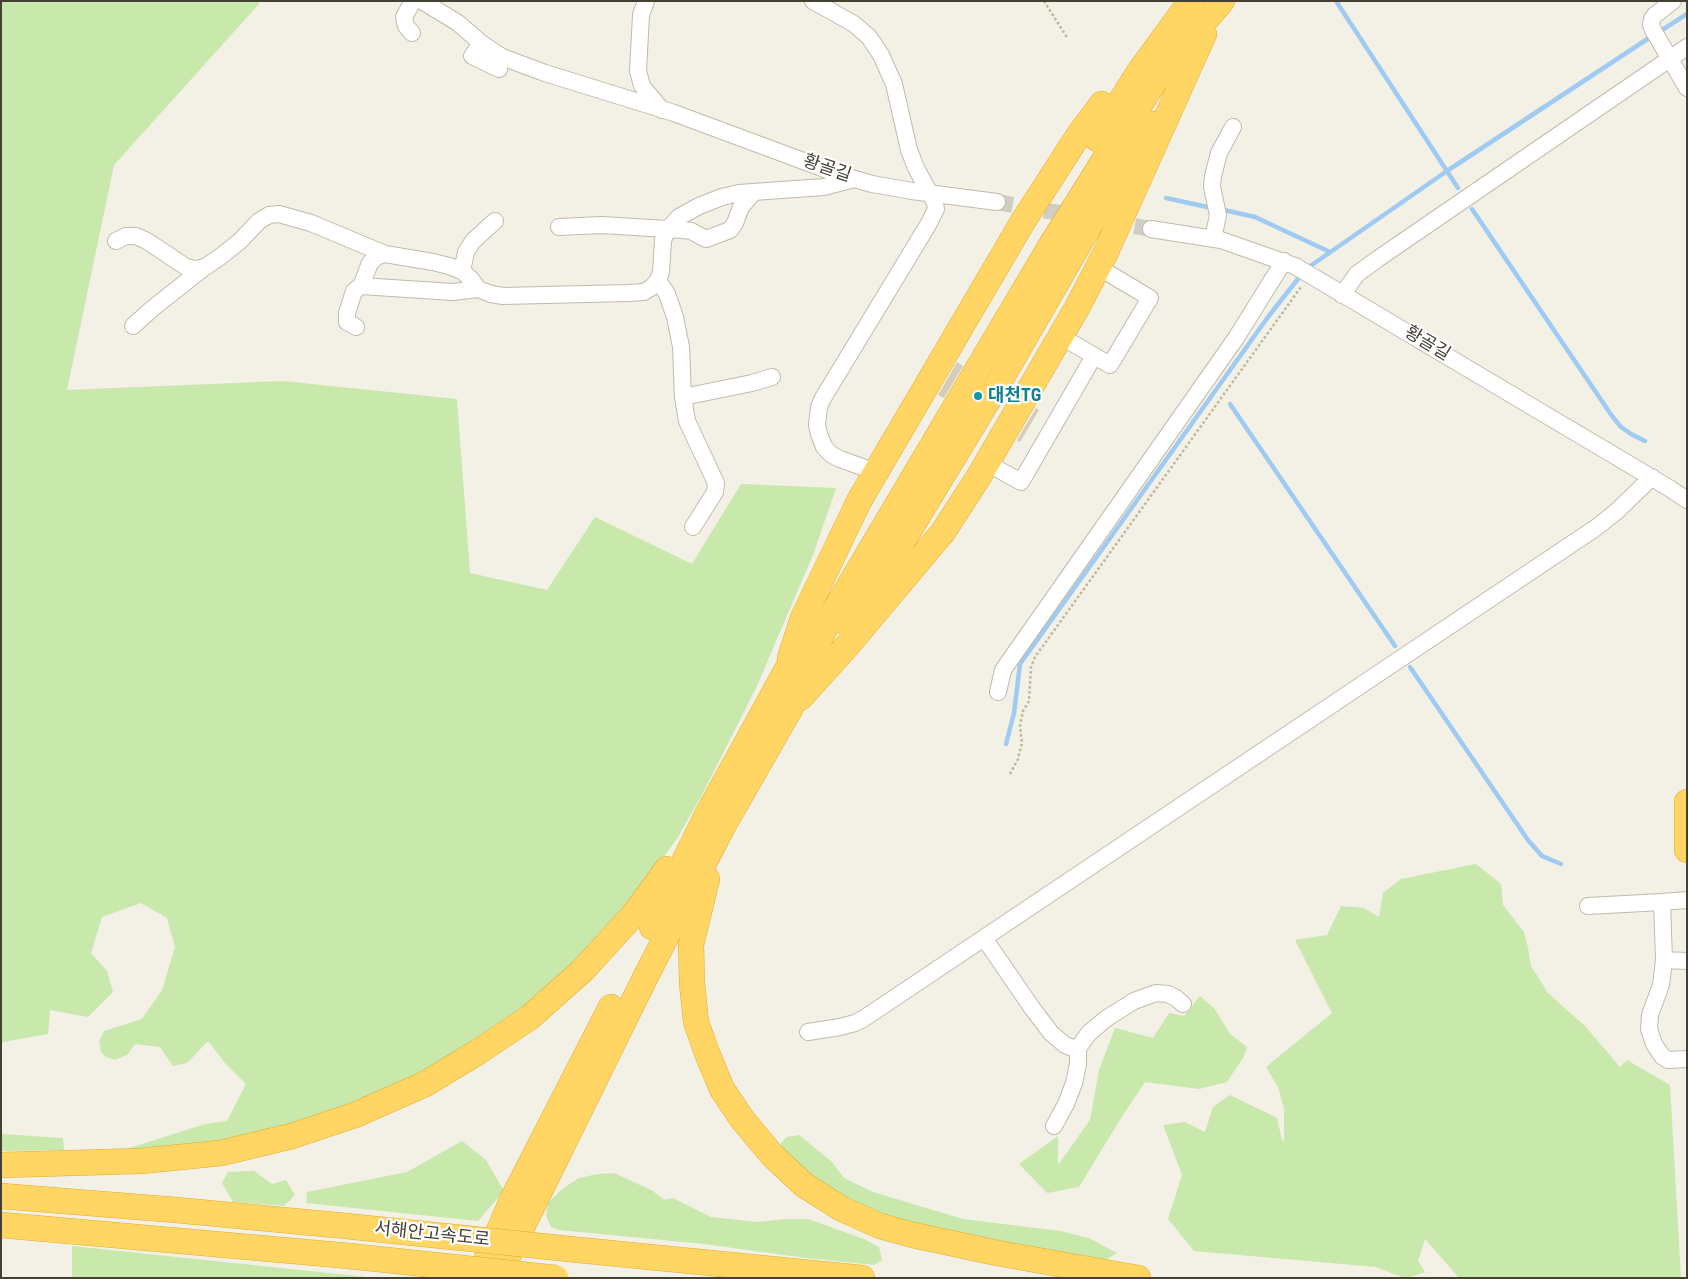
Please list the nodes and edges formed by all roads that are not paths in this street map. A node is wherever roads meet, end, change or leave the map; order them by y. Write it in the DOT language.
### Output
graph roads {
  1 [pos="413,1"];
  2 [pos="422,1"];
  3 [pos="646,1"];
  4 [pos="813,1"];
  5 [pos="1190,1"];
  6 [pos="1673,1"];
  7 [pos="1219,4"];
  8 [pos="412,33"];
  9 [pos="481,42"];
  10 [pos="1687,47"];
  11 [pos="1669,59"];
  12 [pos="499,69"];
  13 [pos="1687,88"];
  14 [pos="662,110"];
  15 [pos="1233,127"];
  16 [pos="854,179"];
  17 [pos="754,192"];
  18 [pos="931,194"];
  19 [pos="997,202"];
  20 [pos="495,221"];
  21 [pos="559,227"];
  22 [pos="668,228"];
  23 [pos="1151,229"];
  24 [pos="1213,238"];
  25 [pos="116,241"];
  26 [pos="385,254"];
  27 [pos="1290,264"];
  28 [pos="205,267"];
  29 [pos="1098,267"];
  30 [pos="462,271"];
  31 [pos="658,280"];
  32 [pos="361,286"];
  33 [pos="478,288"];
  34 [pos="1342,295"];
  35 [pos="133,326"];
  36 [pos="356,327"];
  37 [pos="1060,336"];
  38 [pos="1094,356"];
  39 [pos="772,377"];
  40 [pos="683,397"];
  41 [pos="987,463"];
  42 [pos="876,472"];
  43 [pos="1652,477"];
  44 [pos="1687,500"];
  45 [pos="693,527"];
  46 [pos="786,671"];
  47 [pos="998,692"];
  48 [pos="790,709"];
  49 [pos="1687,802"];
  50 [pos="715,820"];
  51 [pos="1687,850"];
  52 [pos="1687,900"];
  53 [pos="1662,902"];
  54 [pos="1588,906"];
  55 [pos="984,938"];
  56 [pos="1664,960"];
  57 [pos="1687,961"];
  58 [pos="1183,1004"];
  59 [pos="808,1032"];
  60 [pos="1078,1048"];
  61 [pos="1687,1059"];
  62 [pos="1054,1126"];
  63 [pos="1,1165"];
  64 [pos="1,1196"];
  65 [pos="1,1225"];
  66 [pos="479,1278"];
  67 [pos="497,1278"];
  68 [pos="556,1278"];
  69 [pos="862,1278"];
  70 [pos="1138,1278"];
  1 -- 8 [label="street"];
  2 -- 9 [label="street, 황골길"];
  3 -- 14 [label="street"];
  4 -- 18 [label="street"];
  5 -- 42 [label="highway"];
  5 -- 46 [label="highway"];
  6 -- 11 [label="street"];
  7 -- 29 [label="highway"];
  7 -- 48 [label="highway"];
  9 -- 12 [label="street"];
  9 -- 14 [label="street, 황골길"];
  10 -- 11 [label="street"];
  11 -- 13 [label="street"];
  11 -- 34 [label="street"];
  14 -- 16 [label="street, 황골길"];
  15 -- 24 [label="street"];
  16 -- 17 [label="street"];
  16 -- 18 [label="street, 황골길"];
  17 -- 22 [label="street"];
  17 -- 22 [label="street"];
  18 -- 19 [label="street, 황골길"];
  18 -- 42 [label="street"];
  20 -- 30 [label="street"];
  21 -- 22 [label="street"];
  22 -- 31 [label="street"];
  23 -- 24 [label="street, 황골길"];
  24 -- 27 [label="street, 황골길"];
  25 -- 28 [label="street"];
  26 -- 28 [label="street"];
  26 -- 30 [label="street"];
  26 -- 32 [label="street"];
  27 -- 34 [label="street, 황골길"];
  27 -- 47 [label="street"];
  28 -- 35 [label="street"];
  29 -- 37 [label="highway"];
  29 -- 38 [label="street"];
  30 -- 33 [label="street"];
  31 -- 33 [label="street"];
  31 -- 40 [label="street"];
  32 -- 33 [label="street"];
  32 -- 36 [label="street"];
  34 -- 43 [label="street, 황골길"];
  37 -- 38 [label="street"];
  37 -- 41 [label="highway"];
  38 -- 41 [label="street"];
  39 -- 40 [label="street"];
  40 -- 45 [label="street"];
  41 -- 48 [label="highway"];
  42 -- 46 [label="highway"];
  43 -- 44 [label="street, 황골길"];
  43 -- 55 [label="street"];
  46 -- 50 [label="highway"];
  48 -- 50 [label="highway"];
  49 -- 51 [label="highway"];
  50 -- 63 [label="highway"];
  50 -- 66 [label="highway"];
  50 -- 67 [label="highway"];
  50 -- 70 [label="highway"];
  52 -- 53 [label="street"];
  53 -- 54 [label="street"];
  53 -- 56 [label="street"];
  55 -- 59 [label="street"];
  55 -- 60 [label="street"];
  56 -- 57 [label="street"];
  56 -- 61 [label="street"];
  58 -- 60 [label="street"];
  60 -- 62 [label="street"];
  64 -- 69 [label="highway, 서해안고속도로, bridge"];
  65 -- 68 [label="highway, 서해안고속도로, bridge"];
}
